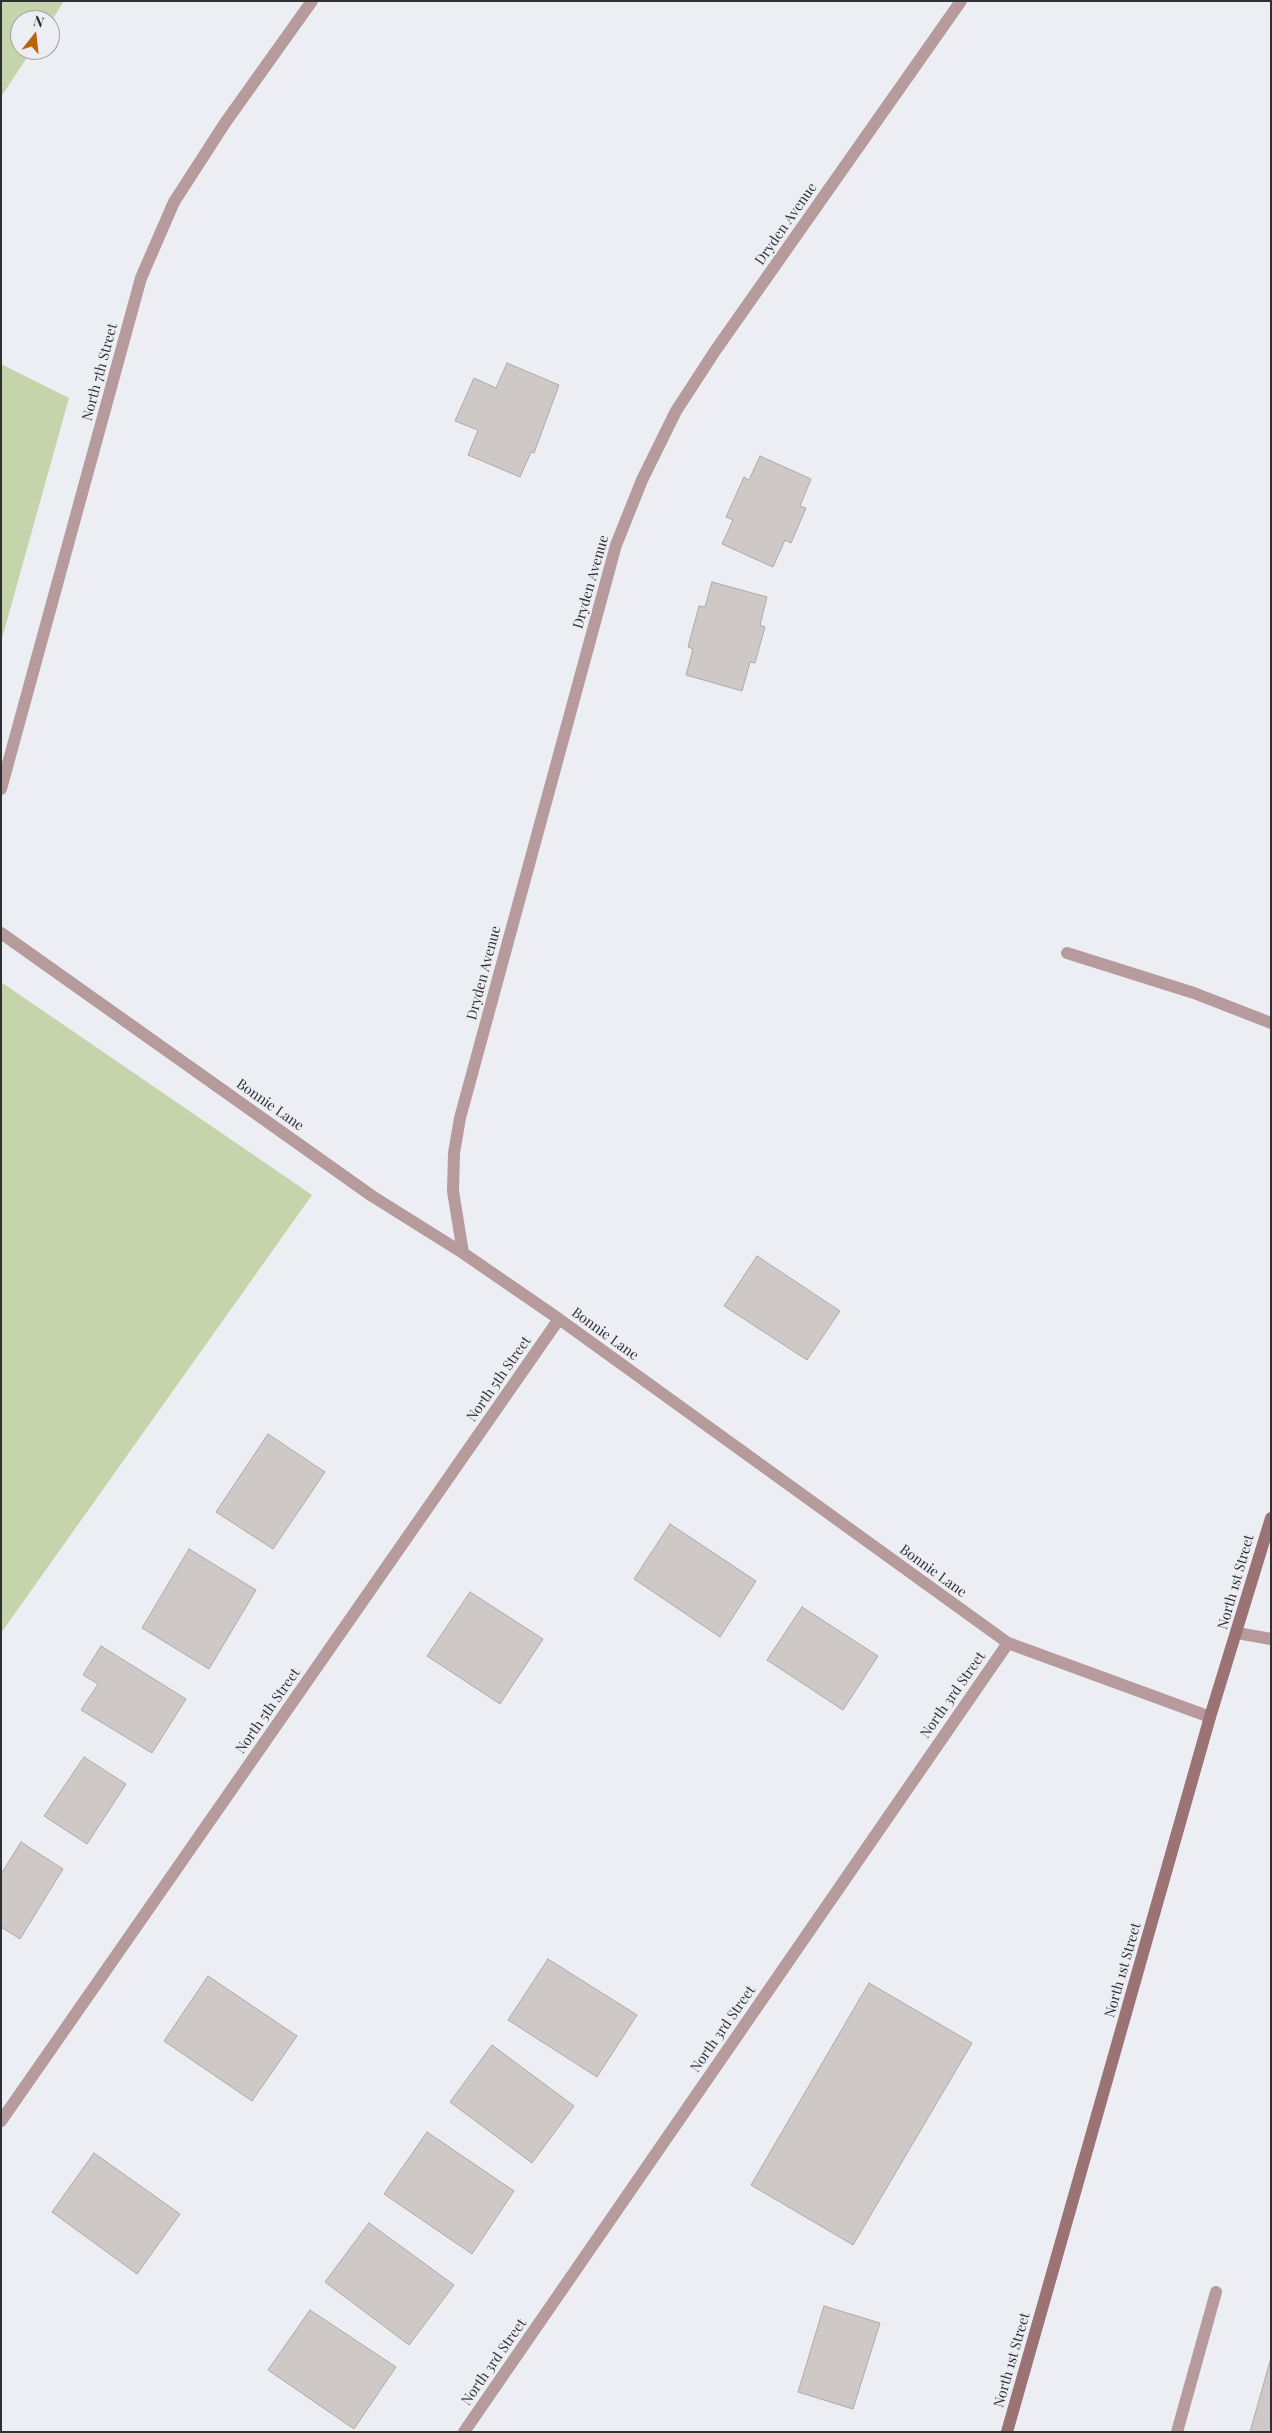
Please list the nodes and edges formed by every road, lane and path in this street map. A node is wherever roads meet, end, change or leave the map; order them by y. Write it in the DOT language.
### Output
graph roads {
  1 [pos="312,1"];
  2 [pos="961,1"];
  3 [pos="1,789"];
  4 [pos="1,933"];
  5 [pos="1067,953"];
  6 [pos="1271,1023"];
  7 [pos="463,1254"];
  8 [pos="559,1319"];
  9 [pos="1271,1518"];
  10 [pos="1237,1634"];
  11 [pos="1271,1639"];
  12 [pos="1008,1643"];
  13 [pos="1210,1718"];
  14 [pos="1,2121"];
  15 [pos="1216,2292"];
  16 [pos="464,2432"];
  17 [pos="1007,2432"];
  18 [pos="1177,2432"];
  1 -- 3 [label="street, North 7th Street"];
  2 -- 7 [label="street, Dryden Avenue"];
  4 -- 7 [label="street, Bonnie Lane"];
  5 -- 6 [label="street"];
  7 -- 8 [label="street, Bonnie Lane"];
  8 -- 12 [label="street, Bonnie Lane"];
  8 -- 14 [label="street, North 5th Street"];
  9 -- 10 [label="main road, North 1st Street"];
  10 -- 11 [label="street"];
  10 -- 13 [label="main road, North 1st Street"];
  12 -- 13 [label="street, Bonnie Lane"];
  12 -- 16 [label="street, North 3rd Street"];
  13 -- 17 [label="main road, North 1st Street"];
  15 -- 18 [label="street"];
}
